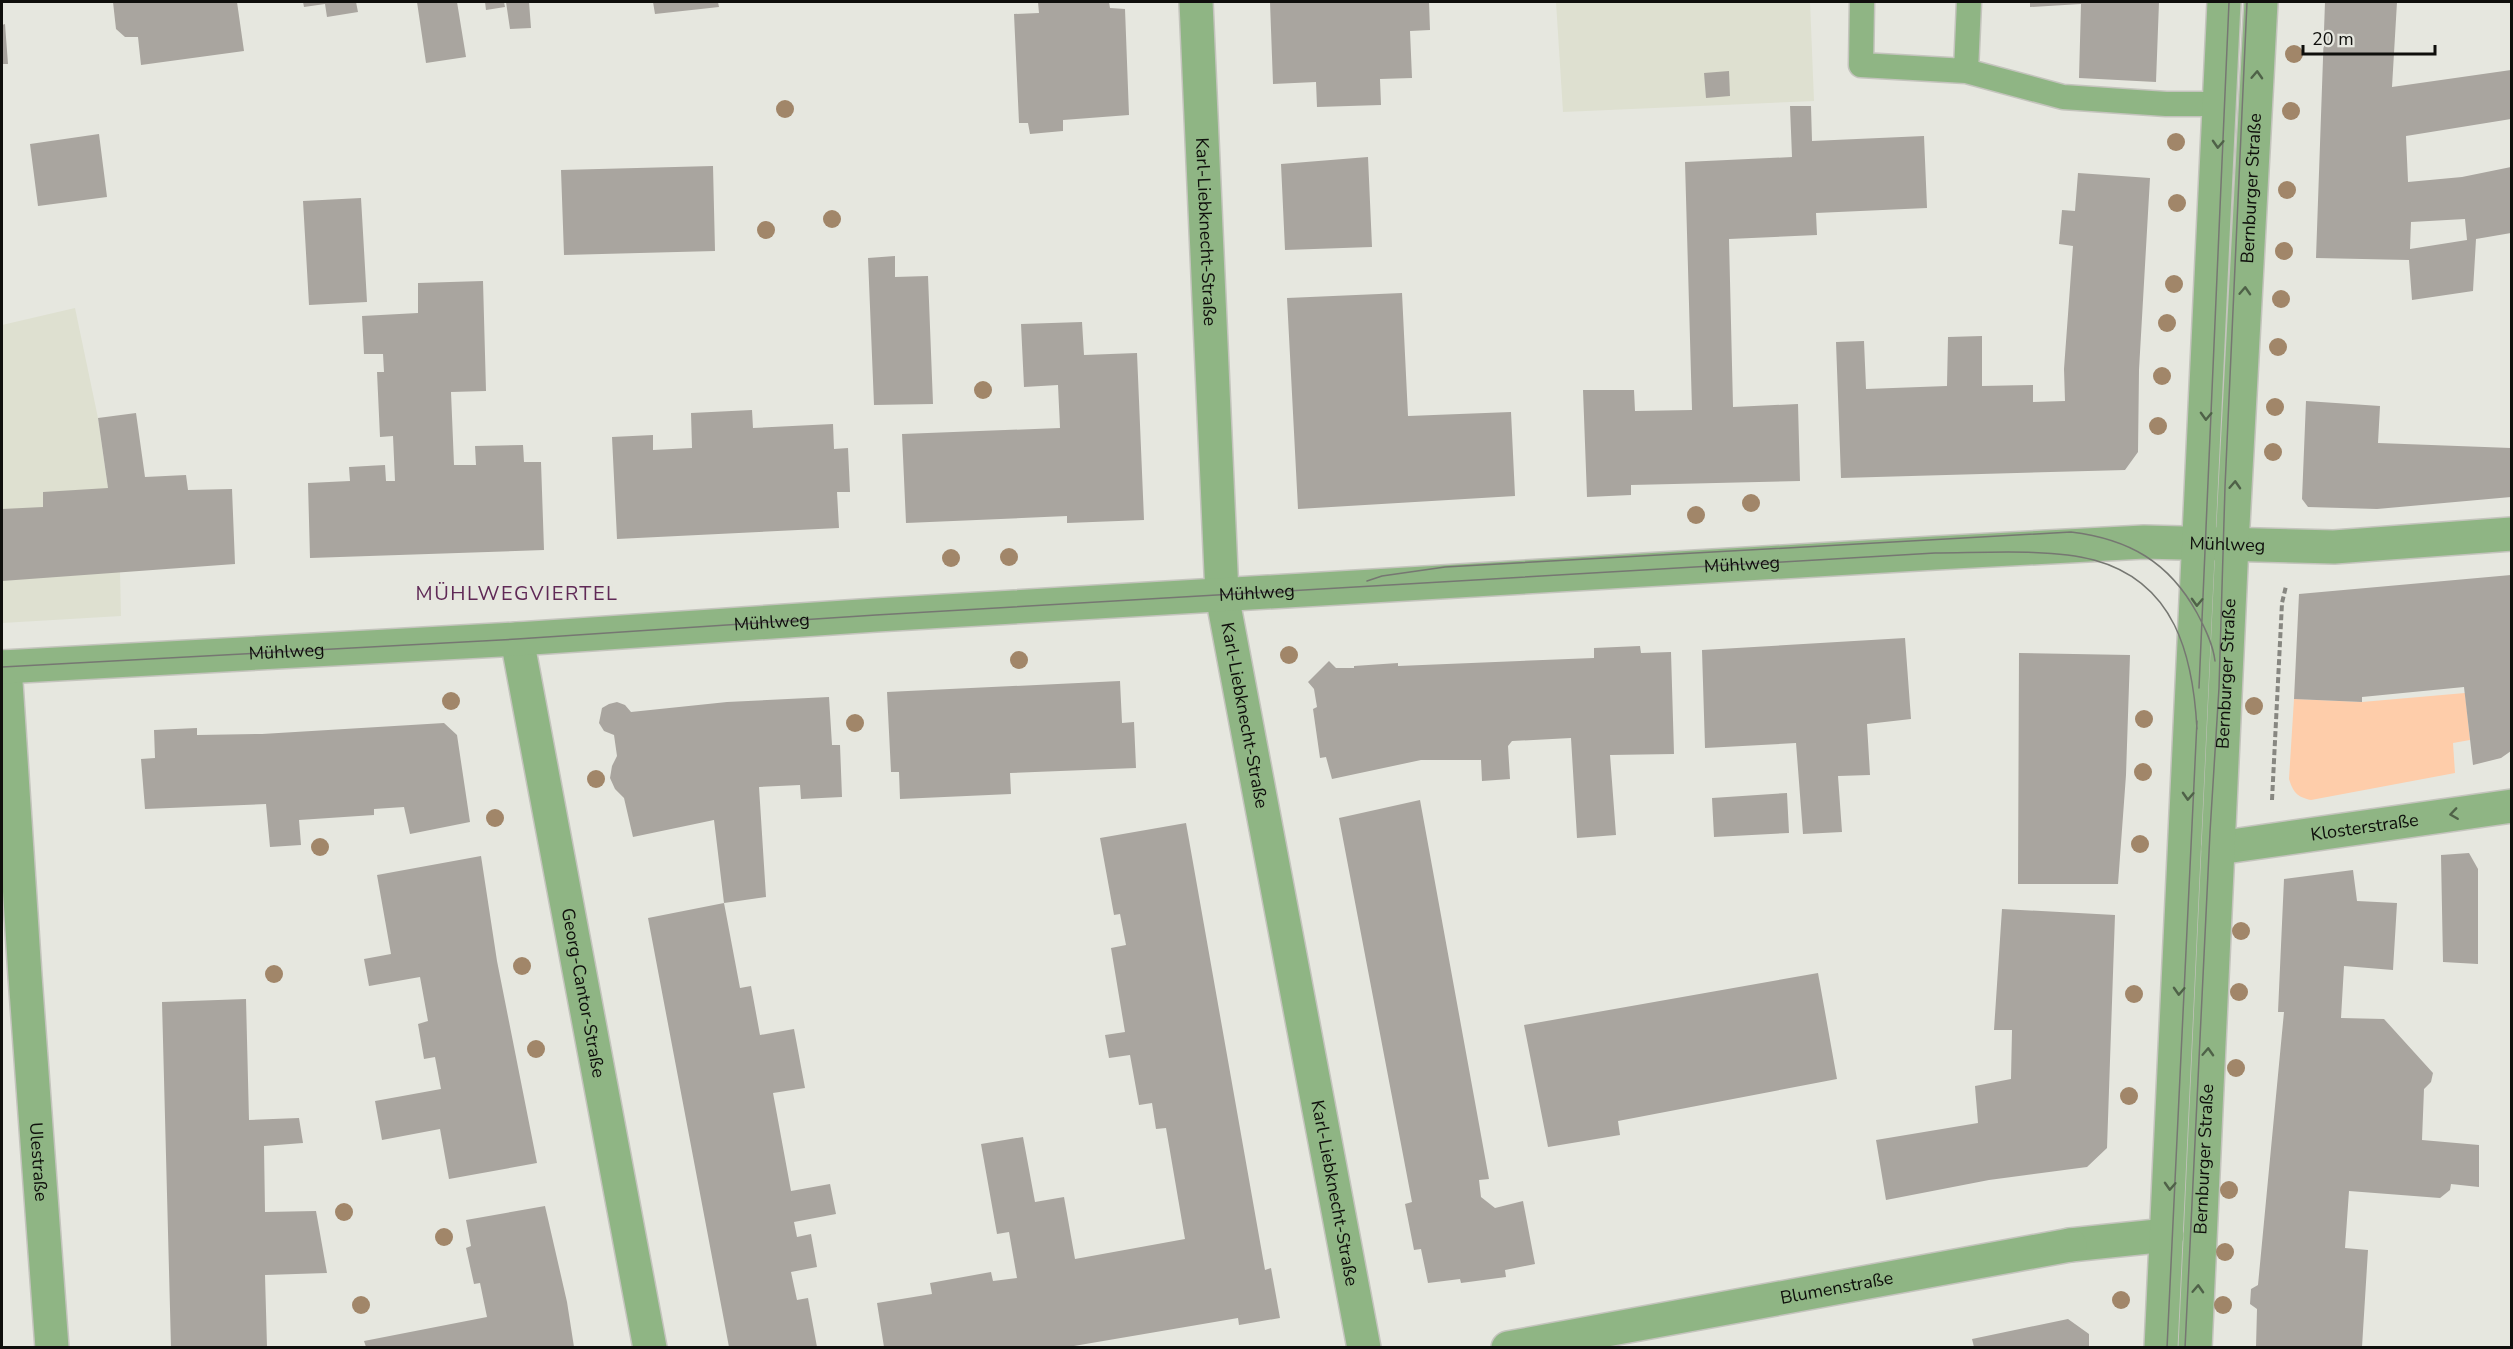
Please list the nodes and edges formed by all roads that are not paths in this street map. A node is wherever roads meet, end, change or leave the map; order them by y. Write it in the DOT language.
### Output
graph roads {
  1 [pos="1196,2"];
  2 [pos="1862,2"];
  3 [pos="1969,2"];
  4 [pos="2224,2"];
  5 [pos="2261,2"];
  6 [pos="1966,71"];
  7 [pos="2220,104"];
  8 [pos="2511,534"];
  9 [pos="2199,543"];
  10 [pos="2232,544"];
  11 [pos="1222,595"];
  12 [pos="516,639"];
  13 [pos="3,667"];
  14 [pos="2511,806"];
  15 [pos="2218,848"];
  16 [pos="13,978"];
  17 [pos="2167,1235"];
  18 [pos="52,1347"];
  19 [pos="650,1347"];
  20 [pos="1364,1347"];
  21 [pos="1508,1347"];
  22 [pos="2161,1347"];
  23 [pos="2195,1347"];
  1 -- 11 [label="street, Karl-Liebknecht-Straße"];
  2 -- 6 [label="lane"];
  3 -- 6 [label="lane"];
  4 -- 7 [label="street, Bernburger Straße"];
  10 -- 5 [label="street, Bernburger Straße, one-way"];
  6 -- 7 [label="lane"];
  7 -- 9 [label="street, Bernburger Straße, one-way"];
  8 -- 10 [label="street, Mühlweg"];
  9 -- 10 [label="street, Mühlweg"];
  9 -- 11 [label="street, Mühlweg"];
  9 -- 17 [label="street, Bernburger Straße, one-way"];
  10 -- 15 [label="street, Bernburger Straße"];
  11 -- 12 [label="street, Mühlweg"];
  11 -- 20 [label="street, Karl-Liebknecht-Straße"];
  12 -- 13 [label="street, Mühlweg"];
  12 -- 19 [label="street, Georg-Cantor-Straße"];
  13 -- 16 [label="street, Ulestraße"];
  14 -- 15 [label="street, Klosterstraße, one-way"];
  23 -- 15 [label="street, Bernburger Straße, one-way"];
  16 -- 18 [label="street, Ulestraße"];
  17 -- 21 [label="street, Blumenstraße"];
  17 -- 22 [label="street, Bernburger Straße"];
}
